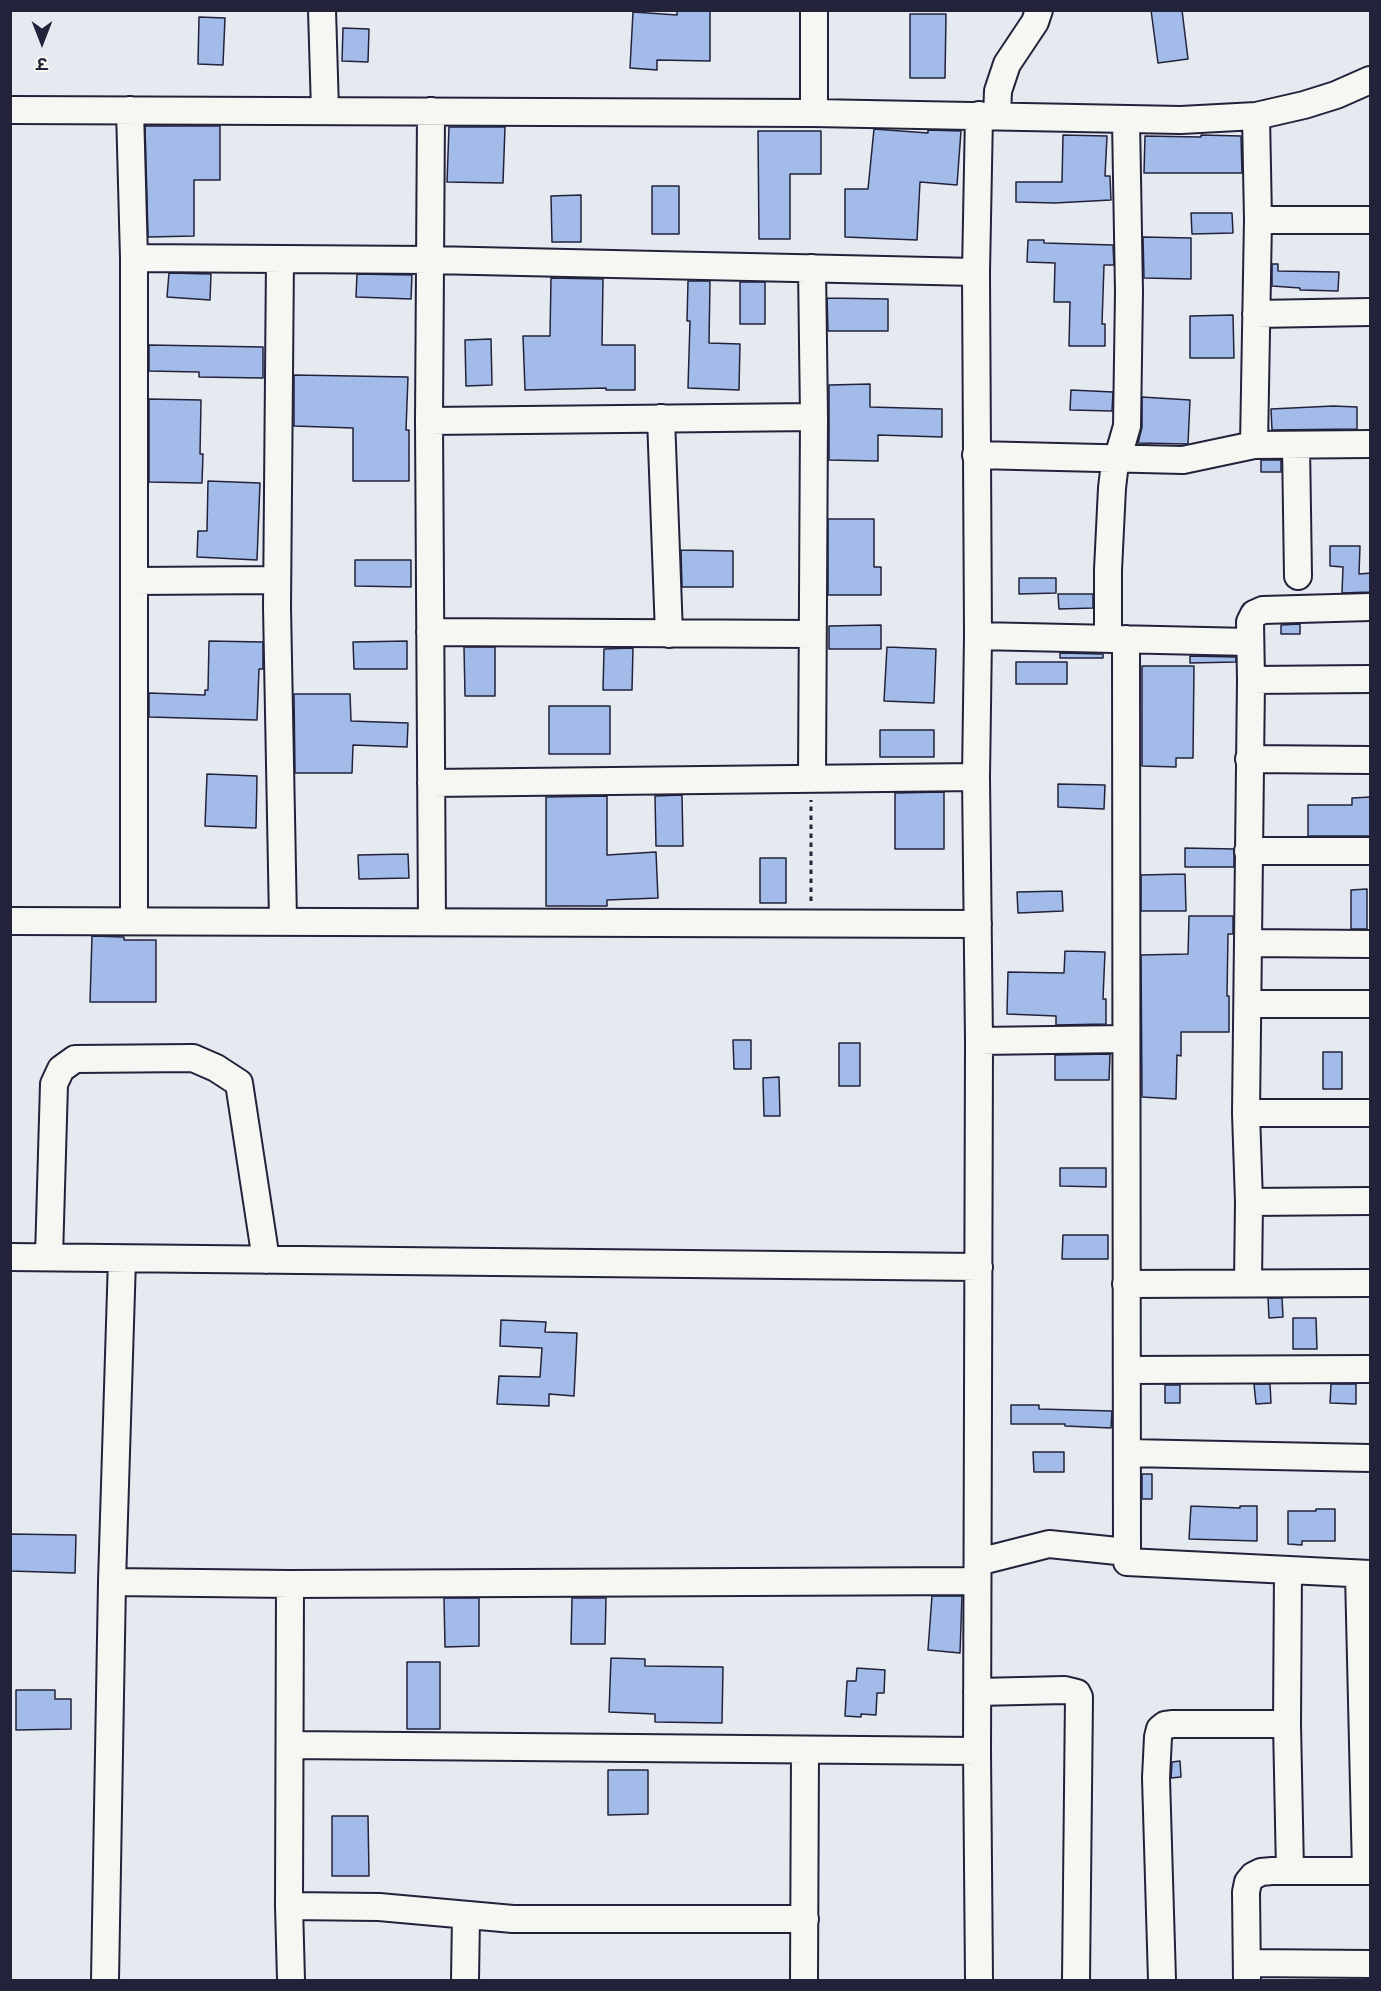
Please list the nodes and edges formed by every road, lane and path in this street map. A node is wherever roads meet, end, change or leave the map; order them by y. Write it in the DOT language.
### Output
graph roads {
  1 [pos="322,10"];
  2 [pos="814,10"];
  3 [pos="1039,10"];
  4 [pos="1371,80"];
  5 [pos="10,110"];
  6 [pos="130,110"];
  7 [pos="325,110"];
  8 [pos="432,111"];
  9 [pos="814,113"];
  10 [pos="988,116"];
  11 [pos="1256,116"];
  12 [pos="1126,120"];
  13 [pos="1258,220"];
  14 [pos="1371,220"];
  15 [pos="134,258"];
  16 [pos="280,259"];
  17 [pos="431,260"];
  18 [pos="813,268"];
  19 [pos="976,273"];
  20 [pos="1371,312"];
  21 [pos="1256,314"];
  22 [pos="814,417"];
  23 [pos="661,418"];
  24 [pos="429,421"];
  25 [pos="1371,444"];
  26 [pos="1254,445"];
  27 [pos="1296,445"];
  28 [pos="976,455"];
  29 [pos="1117,458"];
  30 [pos="1298,576"];
  31 [pos="277,580"];
  32 [pos="134,581"];
  33 [pos="1371,607"];
  34 [pos="430,632"];
  35 [pos="669,633"];
  36 [pos="812,634"];
  37 [pos="978,636"];
  38 [pos="1117,639"];
  39 [pos="1250,642"];
  40 [pos="1371,679"];
  41 [pos="1251,680"];
  42 [pos="1249,759"];
  43 [pos="1371,760"];
  44 [pos="976,777"];
  45 [pos="812,778"];
  46 [pos="431,783"];
  47 [pos="1248,851"];
  48 [pos="1371,851"];
  49 [pos="10,921"];
  50 [pos="134,921"];
  51 [pos="283,921"];
  52 [pos="432,922"];
  53 [pos="810,924"];
  54 [pos="978,924"];
  55 [pos="1248,943"];
  56 [pos="1371,944"];
  57 [pos="1249,1004"];
  58 [pos="1371,1004"];
  59 [pos="1125,1039"];
  60 [pos="979,1041"];
  61 [pos="1246,1113"];
  62 [pos="1371,1113"];
  63 [pos="1371,1201"];
  64 [pos="1249,1202"];
  65 [pos="10,1257"];
  66 [pos="49,1257"];
  67 [pos="122,1259"];
  68 [pos="266,1260"];
  69 [pos="979,1267"];
  70 [pos="1248,1282"];
  71 [pos="1371,1282"];
  72 [pos="1126,1284"];
  73 [pos="1371,1369"];
  74 [pos="1128,1370"];
  75 [pos="1128,1453"];
  76 [pos="1371,1458"];
  77 [pos="1127,1552"];
  78 [pos="1288,1570"];
  79 [pos="978,1572"];
  80 [pos="1365,1574"];
  81 [pos="112,1582"];
  82 [pos="290,1584"];
  83 [pos="977,1692"];
  84 [pos="1287,1724"];
  85 [pos="290,1745"];
  86 [pos="805,1750"];
  87 [pos="977,1750"];
  88 [pos="1290,1871"];
  89 [pos="1368,1871"];
  90 [pos="289,1906"];
  91 [pos="466,1916"];
  92 [pos="805,1919"];
  93 [pos="1371,1964"];
  94 [pos="1248,1972"];
  95 [pos="105,1980"];
  96 [pos="291,1980"];
  97 [pos="465,1980"];
  98 [pos="804,1980"];
  99 [pos="979,1980"];
  100 [pos="1076,1980"];
  101 [pos="1162,1980"];
  1 -- 7 [label="street"];
  2 -- 9 [label="street"];
  3 -- 10 [label="street"];
  4 -- 11 [label="street"];
  5 -- 6 [label="street"];
  6 -- 7 [label="street"];
  6 -- 15 [label="street"];
  7 -- 8 [label="street"];
  8 -- 9 [label="street"];
  8 -- 17 [label="street"];
  9 -- 10 [label="street"];
  10 -- 12 [label="street"];
  10 -- 19 [label="street"];
  11 -- 12 [label="street"];
  11 -- 13 [label="street"];
  12 -- 29 [label="street"];
  13 -- 14 [label="street"];
  13 -- 21 [label="street"];
  15 -- 16 [label="street"];
  15 -- 32 [label="street"];
  16 -- 17 [label="street"];
  16 -- 31 [label="street"];
  17 -- 18 [label="street"];
  17 -- 24 [label="street"];
  18 -- 19 [label="street"];
  18 -- 22 [label="street"];
  19 -- 28 [label="street"];
  20 -- 21 [label="street"];
  21 -- 26 [label="street"];
  22 -- 23 [label="street"];
  22 -- 36 [label="street"];
  23 -- 24 [label="street"];
  23 -- 35 [label="street"];
  24 -- 34 [label="street"];
  25 -- 27 [label="street"];
  26 -- 27 [label="street"];
  26 -- 29 [label="street"];
  27 -- 30 [label="street"];
  28 -- 29 [label="street"];
  28 -- 37 [label="street"];
  29 -- 38 [label="street"];
  31 -- 32 [label="street"];
  31 -- 51 [label="street"];
  32 -- 50 [label="street"];
  33 -- 39 [label="street"];
  34 -- 35 [label="street"];
  34 -- 46 [label="street"];
  35 -- 36 [label="street"];
  36 -- 45 [label="street"];
  37 -- 38 [label="street"];
  37 -- 44 [label="street"];
  38 -- 39 [label="street"];
  38 -- 59 [label="street"];
  39 -- 41 [label="street"];
  40 -- 41 [label="street"];
  41 -- 42 [label="street"];
  42 -- 43 [label="street"];
  42 -- 47 [label="street"];
  44 -- 45 [label="street"];
  44 -- 54 [label="street"];
  45 -- 46 [label="street"];
  45 -- 53 [label="path"];
  46 -- 52 [label="street"];
  47 -- 48 [label="street"];
  47 -- 55 [label="street"];
  49 -- 50 [label="street"];
  50 -- 51 [label="street"];
  51 -- 52 [label="street"];
  52 -- 53 [label="street"];
  53 -- 54 [label="street"];
  54 -- 60 [label="street"];
  55 -- 56 [label="street"];
  55 -- 57 [label="street"];
  57 -- 58 [label="street"];
  57 -- 61 [label="street"];
  59 -- 60 [label="street"];
  59 -- 72 [label="street"];
  60 -- 69 [label="street"];
  61 -- 62 [label="street"];
  61 -- 64 [label="street"];
  63 -- 64 [label="street"];
  64 -- 70 [label="street"];
  65 -- 66 [label="street"];
  66 -- 67 [label="street"];
  66 -- 68 [label="street"];
  67 -- 68 [label="street"];
  67 -- 81 [label="street"];
  68 -- 69 [label="street"];
  69 -- 79 [label="street"];
  70 -- 71 [label="street"];
  70 -- 72 [label="street"];
  72 -- 74 [label="street"];
  73 -- 74 [label="street"];
  74 -- 75 [label="street"];
  75 -- 76 [label="street"];
  75 -- 77 [label="street"];
  77 -- 78 [label="street"];
  77 -- 79 [label="street"];
  78 -- 80 [label="street"];
  78 -- 84 [label="street"];
  79 -- 82 [label="street"];
  79 -- 83 [label="street"];
  80 -- 89 [label="street"];
  81 -- 82 [label="street"];
  81 -- 95 [label="street"];
  82 -- 85 [label="street"];
  83 -- 87 [label="street"];
  83 -- 100 [label="street"];
  84 -- 88 [label="street"];
  84 -- 101 [label="street"];
  85 -- 86 [label="street"];
  85 -- 90 [label="street"];
  86 -- 87 [label="street"];
  86 -- 92 [label="street"];
  87 -- 99 [label="street"];
  88 -- 89 [label="street"];
  88 -- 94 [label="street"];
  90 -- 91 [label="street"];
  90 -- 96 [label="street"];
  91 -- 92 [label="street"];
  91 -- 97 [label="street"];
  92 -- 98 [label="street"];
  93 -- 94 [label="street"];
}
